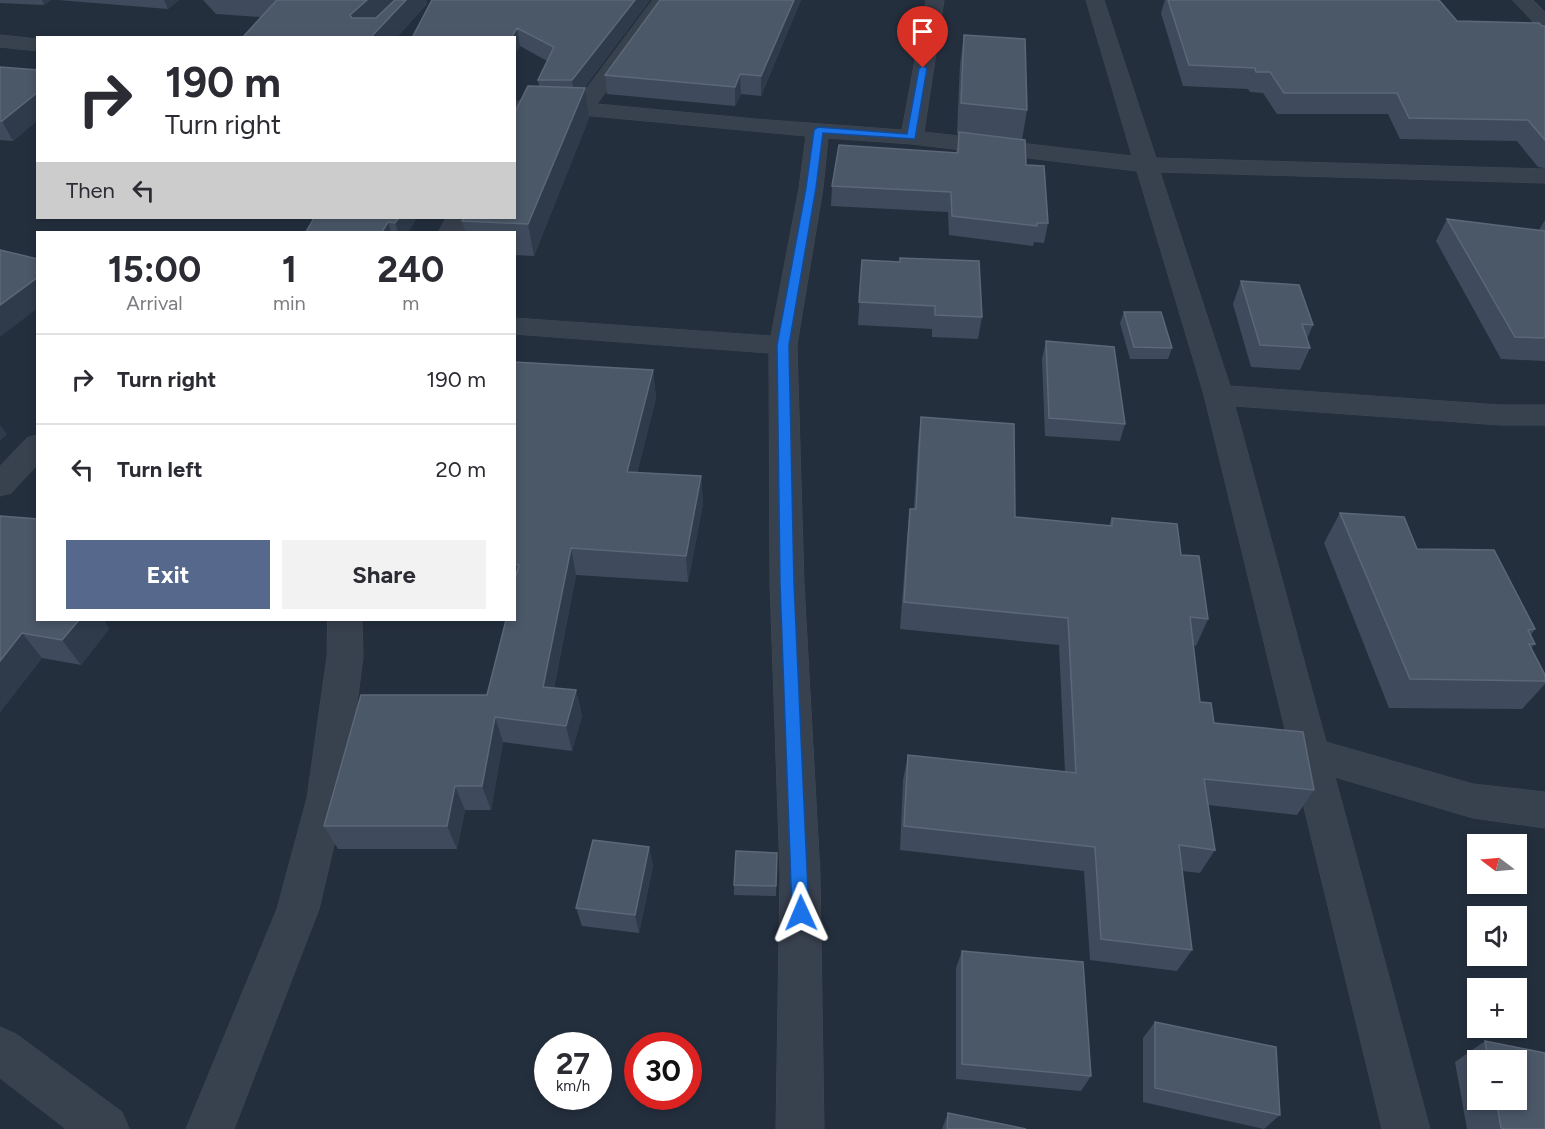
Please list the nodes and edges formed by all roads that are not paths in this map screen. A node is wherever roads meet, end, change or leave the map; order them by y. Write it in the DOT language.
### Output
graph roads {
  1 [pos="663,0"];
  2 [pos="935,0"];
  3 [pos="1095,0"];
  4 [pos="1522,0"];
  5 [pos="1545,23"];
  6 [pos="0,41"];
  7 [pos="36,45"];
  8 [pos="516,107"];
  9 [pos="582,109"];
  10 [pos="818,130"];
  11 [pos="912,137"];
  12 [pos="1148,165"];
  13 [pos="1545,176"];
  14 [pos="516,326"];
  15 [pos="783,345"];
  16 [pos="1218,395"];
  17 [pos="1545,415"];
  18 [pos="36,446"];
  19 [pos="0,485"];
  20 [pos="345,621"];
  21 [pos="1308,753"];
  22 [pos="1545,810"];
  23 [pos="0,1050"];
  24 [pos="105,1129"];
  25 [pos="210,1129"];
  26 [pos="800,1129"];
  27 [pos="1406,1129"];
  1 -- 9 [label="street"];
  2 -- 11 [label="street"];
  3 -- 12 [label="street"];
  4 -- 5 [label="street"];
  6 -- 7 [label="street"];
  8 -- 9 [label="street"];
  9 -- 10 [label="street"];
  10 -- 11 [label="street"];
  10 -- 15 [label="street"];
  11 -- 12 [label="street"];
  12 -- 13 [label="street"];
  12 -- 16 [label="street"];
  14 -- 15 [label="street"];
  15 -- 26 [label="street"];
  16 -- 17 [label="street"];
  16 -- 21 [label="street"];
  18 -- 19 [label="street"];
  20 -- 25 [label="street"];
  21 -- 22 [label="street"];
  21 -- 27 [label="street"];
  23 -- 24 [label="street"];
}
